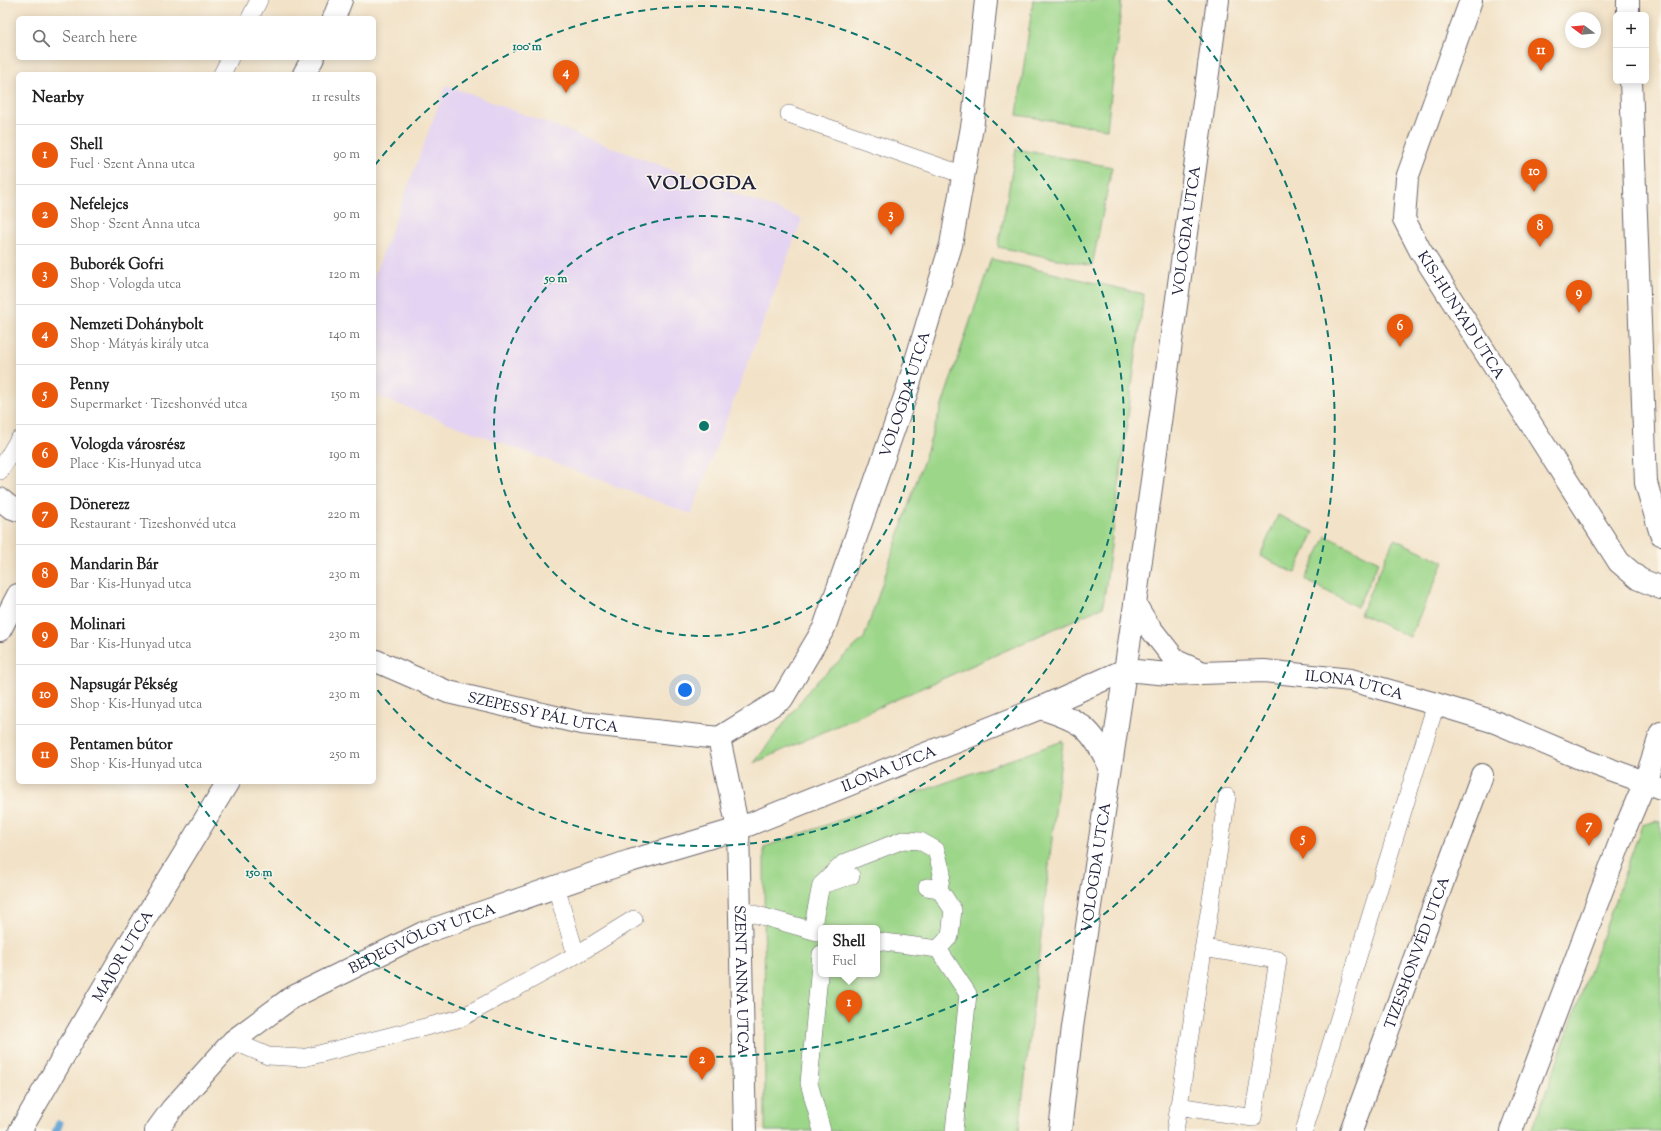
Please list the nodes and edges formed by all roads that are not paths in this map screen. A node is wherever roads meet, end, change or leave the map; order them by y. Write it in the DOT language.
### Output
graph roads {
  1 [pos="259,0"];
  2 [pos="341,0"];
  3 [pos="986,0"];
  4 [pos="1218,0"];
  5 [pos="1471,0"];
  6 [pos="1628,0"];
  7 [pos="1628,12"];
  8 [pos="251,16"];
  9 [pos="335,16"];
  10 [pos="229,60"];
  11 [pos="312,60"];
  12 [pos="223,72"];
  13 [pos="305,72"];
  14 [pos="1631,84"];
  15 [pos="789,114"];
  16 [pos="964,175"];
  17 [pos="16,443"];
  18 [pos="0,471"];
  19 [pos="0,499"];
  20 [pos="16,509"];
  21 [pos="1661,534"];
  22 [pos="1661,588"];
  23 [pos="16,599"];
  24 [pos="1135,604"];
  25 [pos="0,630"];
  26 [pos="376,661"];
  27 [pos="1125,670"];
  28 [pos="1201,672"];
  29 [pos="1436,704"];
  30 [pos="1040,708"];
  31 [pos="1661,733"];
  32 [pos="719,738"];
  33 [pos="1110,767"];
  34 [pos="1482,775"];
  35 [pos="227,784"];
  36 [pos="1653,785"];
  37 [pos="1227,797"];
  38 [pos="738,829"];
  39 [pos="851,876"];
  40 [pos="821,885"];
  41 [pos="556,886"];
  42 [pos="740,910"];
  43 [pos="634,919"];
  44 [pos="817,932"];
  45 [pos="880,941"];
  46 [pos="1203,948"];
  47 [pos="938,949"];
  48 [pos="576,955"];
  49 [pos="819,977"];
  50 [pos="232,1041"];
  51 [pos="1178,1106"];
  52 [pos="20,1131"];
  53 [pos="156,1131"];
  54 [pos="745,1131"];
  55 [pos="822,1131"];
  56 [pos="954,1131"];
  57 [pos="1060,1131"];
  58 [pos="1175,1131"];
  59 [pos="1304,1131"];
  60 [pos="1351,1131"];
  61 [pos="1511,1131"];
  1 -- 8 [label="lane"];
  2 -- 9 [label="street"];
  3 -- 16 [label="street, VOLOGDA UTCA"];
  4 -- 24 [label="street, VOLOGDA UTCA"];
  5 -- 22 [label="street, KIS-HUNYAD UTCA"];
  6 -- 7 [label="street"];
  10 -- 12 [label="lane"];
  11 -- 13 [label="street"];
  14 -- 21 [label="street"];
  15 -- 16 [label="lane"];
  16 -- 32 [label="street, VOLOGDA UTCA"];
  17 -- 18 [label="lane"];
  19 -- 20 [label="street"];
  23 -- 25 [label="street"];
  24 -- 27 [label="street, VOLOGDA UTCA"];
  24 -- 28 [label="street"];
  26 -- 32 [label="street, SZEPESSY PÁL UTCA"];
  27 -- 28 [label="street, ILONA UTCA"];
  27 -- 30 [label="street, ILONA UTCA"];
  27 -- 33 [label="street, VOLOGDA UTCA"];
  28 -- 29 [label="street, ILONA UTCA"];
  29 -- 36 [label="street, ILONA UTCA"];
  29 -- 59 [label="lane"];
  30 -- 33 [label="street"];
  30 -- 38 [label="street, ILONA UTCA"];
  31 -- 36 [label="street"];
  32 -- 38 [label="street, SZENT ANNA UTCA"];
  33 -- 57 [label="street, VOLOGDA UTCA"];
  34 -- 60 [label="street, TIZESHONVÉD UTCA"];
  35 -- 52 [label="street, MAJOR UTCA"];
  36 -- 61 [label="street"];
  37 -- 46 [label="lane"];
  38 -- 41 [label="street, BEDEGVÖLGY UTCA"];
  38 -- 42 [label="street, SZENT ANNA UTCA"];
  39 -- 40 [label="lane"];
  40 -- 44 [label="lane"];
  40 -- 47 [label="lane"];
  41 -- 48 [label="lane"];
  41 -- 50 [label="street, BEDEGVÖLGY UTCA"];
  42 -- 44 [label="lane"];
  42 -- 54 [label="street, SZENT ANNA UTCA"];
  43 -- 48 [label="lane"];
  45 -- 47 [label="lane"];
  46 -- 51 [label="lane"];
  46 -- 51 [label="lane"];
  47 -- 56 [label="lane"];
  48 -- 50 [label="lane"];
  49 -- 55 [label="lane"];
  50 -- 53 [label="street, BEDEGVÖLGY UTCA"];
  51 -- 58 [label="lane"];
}
